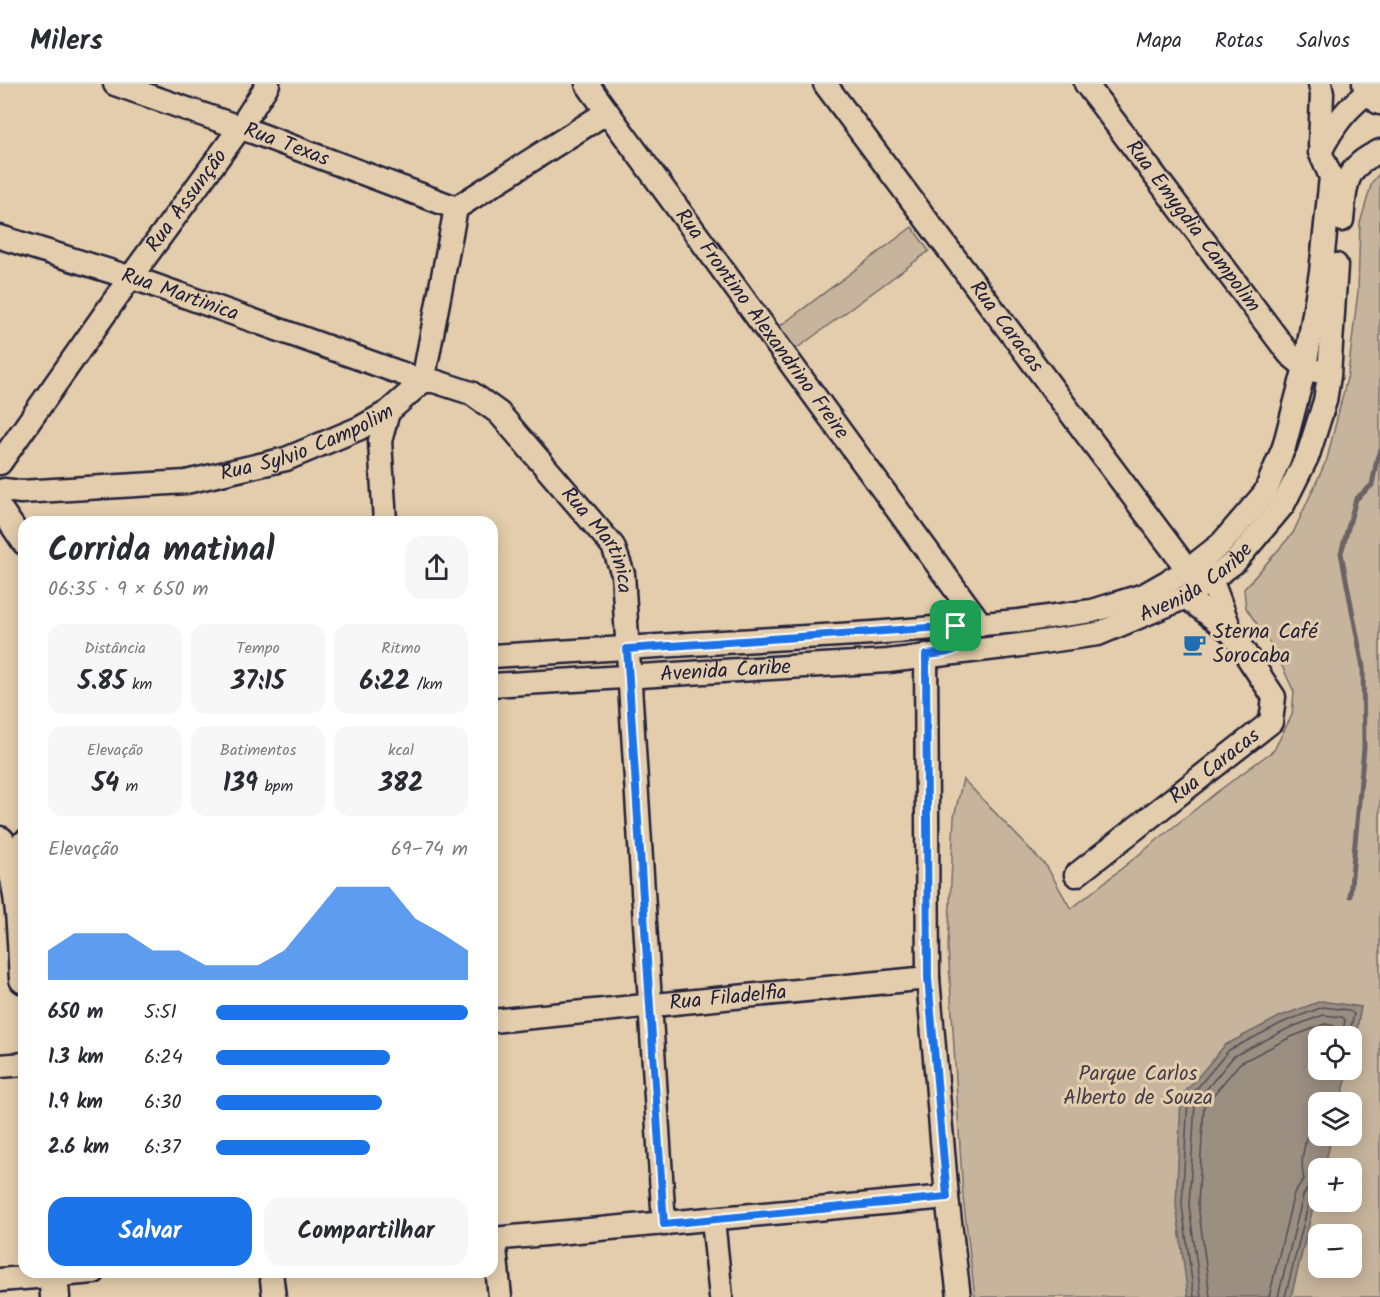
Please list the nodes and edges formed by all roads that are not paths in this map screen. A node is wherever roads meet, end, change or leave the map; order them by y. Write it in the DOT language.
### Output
graph roads {
  1 [pos="114,84"];
  2 [pos="268,84"];
  3 [pos="587,84"];
  4 [pos="825,84"];
  5 [pos="1086,84"];
  6 [pos="1320,84"];
  7 [pos="1374,90"];
  8 [pos="607,112"];
  9 [pos="240,128"];
  10 [pos="1380,151"];
  11 [pos="1320,152"];
  12 [pos="456,208"];
  13 [pos="0,237"];
  14 [pos="130,278"];
  15 [pos="1305,368"];
  16 [pos="1329,376"];
  17 [pos="423,381"];
  18 [pos="388,412"];
  19 [pos="0,463"];
  20 [pos="1,494"];
  21 [pos="385,516"];
  22 [pos="18,530"];
  23 [pos="938,565"];
  24 [pos="1188,570"];
  25 [pos="1211,579"];
  26 [pos="1186,597"];
  27 [pos="980,623"];
  28 [pos="956,626"];
  29 [pos="922,628"];
  30 [pos="1231,632"];
  31 [pos="627,649"];
  32 [pos="953,652"];
  33 [pos="924,655"];
  34 [pos="498,656"];
  35 [pos="629,677"];
  36 [pos="498,685"];
  37 [pos="10,858"];
  38 [pos="1076,875"];
  39 [pos="18,927"];
  40 [pos="928,978"];
  41 [pos="650,1005"];
  42 [pos="498,1019"];
  43 [pos="18,1064"];
  44 [pos="0,1066"];
  45 [pos="947,1197"];
  46 [pos="713,1220"];
  47 [pos="664,1224"];
  48 [pos="498,1239"];
  49 [pos="70,1278"];
  50 [pos="272,1278"];
  51 [pos="498,1278"];
  52 [pos="0,1280"];
  53 [pos="54,1282"];
  54 [pos="274,1297"];
  55 [pos="500,1297"];
  56 [pos="721,1297"];
  57 [pos="959,1297"];
  1 -- 9 [label="street, Rua Texas"];
  2 -- 9 [label="street, Rua Assunção"];
  3 -- 8 [label="street, Rua Frontino Alexandrino Freire"];
  4 -- 24 [label="street, Rua Caracas"];
  5 -- 15 [label="street, Rua Emygdia Campolim"];
  6 -- 11 [label="street, Avenida Caribe"];
  7 -- 11 [label="street"];
  8 -- 12 [label="street"];
  8 -- 23 [label="street, Rua Frontino Alexandrino Freire"];
  9 -- 12 [label="street, Rua Texas"];
  9 -- 14 [label="street, Rua Assunção"];
  10 -- 16 [label="street, Avenida Caribe"];
  11 -- 15 [label="street, Avenida Caribe"];
  12 -- 17 [label="street"];
  13 -- 14 [label="street, Rua Martinica"];
  14 -- 17 [label="street, Rua Martinica"];
  14 -- 19 [label="street, Rua Assunção"];
  15 -- 16 [label="street"];
  15 -- 24 [label="street, Avenida Caribe"];
  16 -- 25 [label="street, Avenida Caribe"];
  17 -- 18 [label="street, Rua Sylvio Campolim"];
  17 -- 31 [label="street, Rua Martinica"];
  18 -- 20 [label="street, Rua Sylvio Campolim"];
  18 -- 21 [label="street"];
  20 -- 22 [label="street"];
  23 -- 27 [label="street, Rua Frontino Alexandrino Freire"];
  23 -- 28 [label="street, Rua Frontino Alexandrino Freire"];
  24 -- 27 [label="street, Avenida Caribe"];
  25 -- 26 [label="street, Avenida Caribe"];
  25 -- 30 [label="street, Rua Caracas"];
  26 -- 30 [label="street, Rua Caracas"];
  26 -- 32 [label="street, Avenida Caribe"];
  27 -- 28 [label="street, Avenida Caribe"];
  28 -- 29 [label="street, Avenida Caribe"];
  28 -- 32 [label="street"];
  29 -- 31 [label="street, Avenida Caribe"];
  29 -- 33 [label="street"];
  30 -- 38 [label="street, Rua Caracas"];
  31 -- 34 [label="street, Avenida Caribe"];
  31 -- 35 [label="street, Rua Martinica"];
  32 -- 33 [label="street, Avenida Caribe"];
  33 -- 35 [label="street, Avenida Caribe"];
  33 -- 40 [label="street"];
  35 -- 36 [label="street, Avenida Caribe"];
  35 -- 41 [label="street, Rua Martinica"];
  37 -- 39 [label="main road"];
  40 -- 41 [label="street, Rua Filadelfia"];
  40 -- 45 [label="street"];
  41 -- 42 [label="street, Rua Filadelfia"];
  41 -- 47 [label="street, Rua Martinica"];
  43 -- 44 [label="street"];
  45 -- 46 [label="street"];
  45 -- 57 [label="street"];
  46 -- 47 [label="street"];
  46 -- 56 [label="street"];
  47 -- 48 [label="street"];
  49 -- 53 [label="street"];
  50 -- 54 [label="street"];
  51 -- 55 [label="street"];
  52 -- 53 [label="street"];
}
